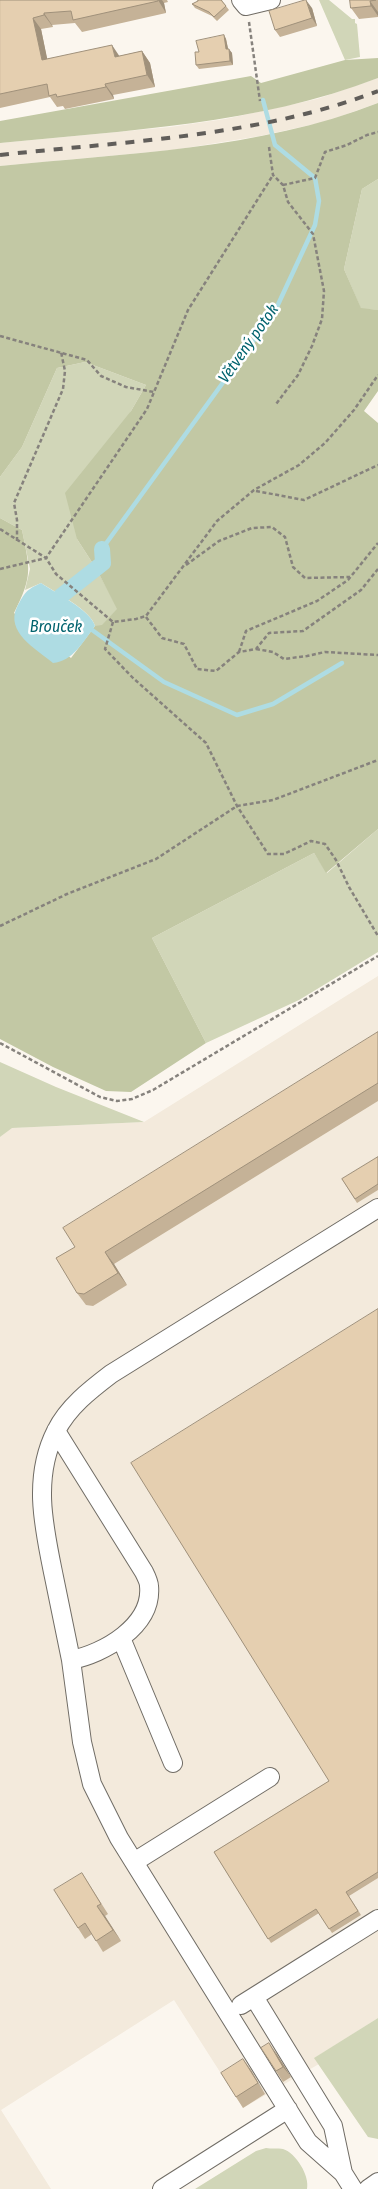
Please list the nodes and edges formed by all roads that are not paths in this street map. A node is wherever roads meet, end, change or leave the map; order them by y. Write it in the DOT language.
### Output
graph roads {
  1 [pos="271,0"];
  2 [pos="244,3"];
  3 [pos="378,1208"];
  4 [pos="56,1430"];
  5 [pos="121,1638"];
  6 [pos="71,1660"];
  7 [pos="174,1763"];
  8 [pos="270,1777"];
  9 [pos="134,1862"];
  10 [pos="378,1919"];
  11 [pos="288,2110"];
  12 [pos="343,2173"];
  13 [pos="378,2182"];
  14 [pos="162,2189"];
  15 [pos="353,2189"];
  16 [pos="368,2189"];
  1 -- 2 [label="street"];
  3 -- 4 [label="street"];
  4 -- 5 [label="street"];
  4 -- 6 [label="street"];
  5 -- 6 [label="street"];
  5 -- 7 [label="street"];
  6 -- 9 [label="street"];
  8 -- 9 [label="street"];
  9 -- 11 [label="street"];
  10 -- 12 [label="street"];
  11 -- 12 [label="street"];
  11 -- 14 [label="street"];
  12 -- 15 [label="street"];
  13 -- 16 [label="street"];
}
